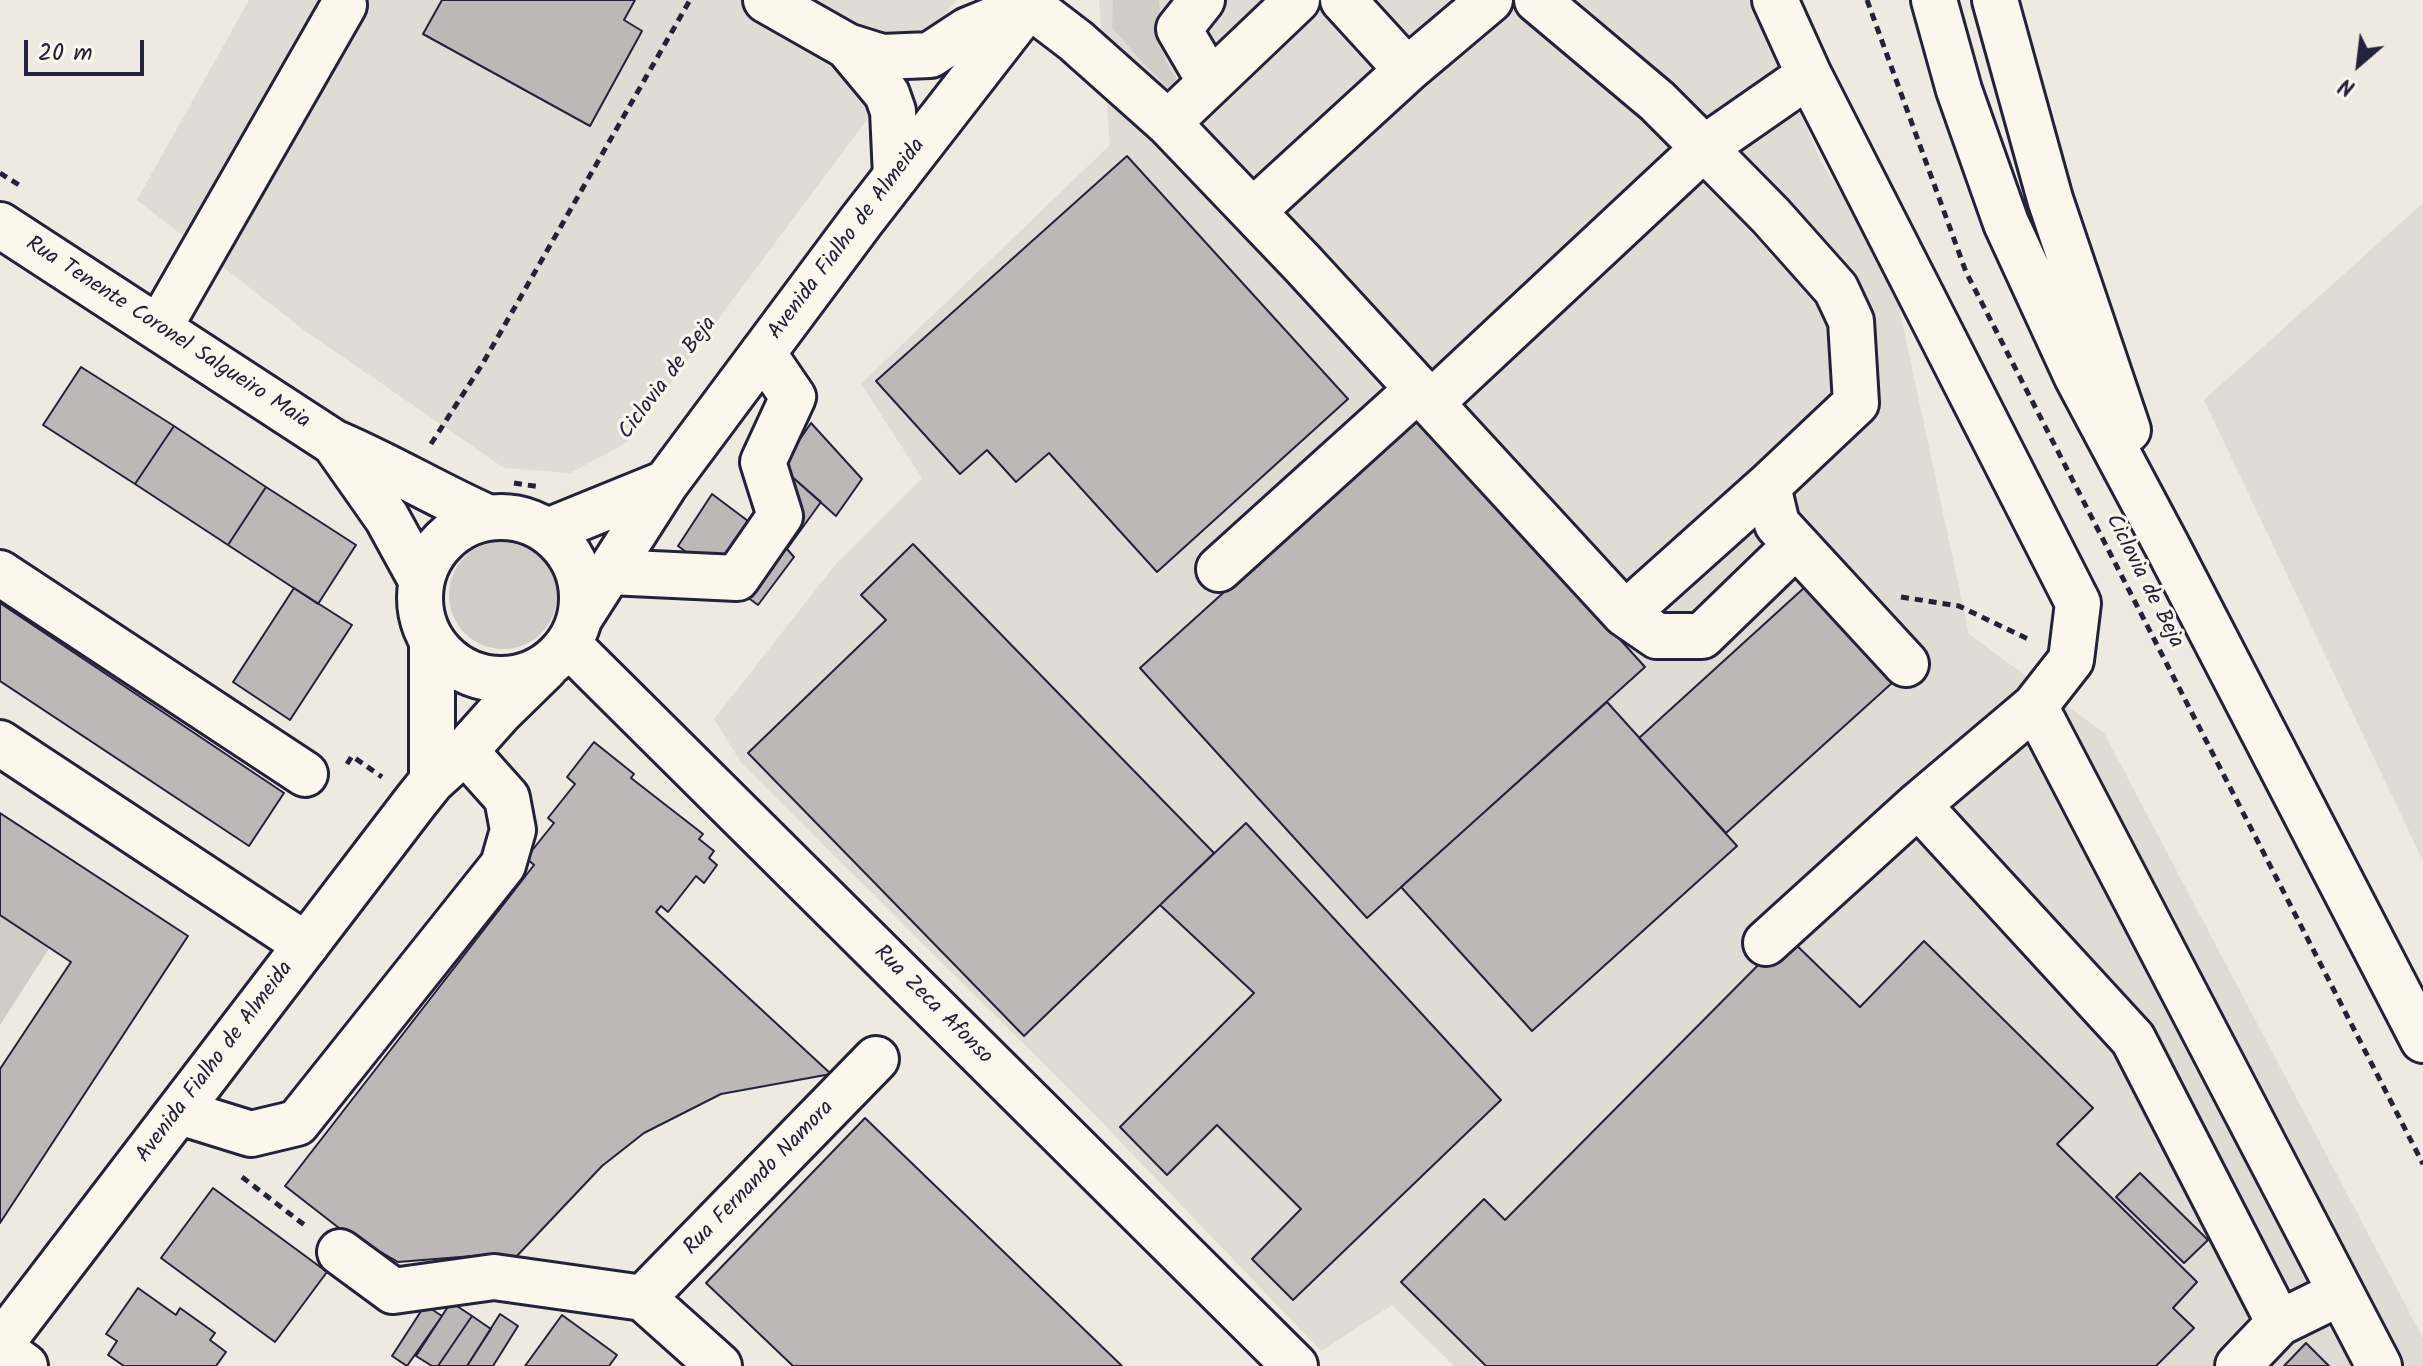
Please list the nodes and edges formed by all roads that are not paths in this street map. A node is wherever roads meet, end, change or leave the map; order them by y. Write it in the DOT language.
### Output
graph roads {
  1 [pos="766,0"];
  2 [pos="1202,0"];
  3 [pos="1297,0"];
  4 [pos="1343,0"];
  5 [pos="1490,0"];
  6 [pos="1537,0"];
  7 [pos="1775,0"];
  8 [pos="1934,0"];
  9 [pos="1995,0"];
  10 [pos="1031,2"];
  11 [pos="344,5"];
  12 [pos="847,46"];
  13 [pos="1407,70"];
  14 [pos="1809,75"];
  15 [pos="1210,82"];
  16 [pos="1168,123"];
  17 [pos="1704,148"];
  18 [pos="896,176"];
  19 [pos="1253,211"];
  20 [pos="0,225"];
  21 [pos="159,328"];
  22 [pos="763,353"];
  23 [pos="1424,396"];
  24 [pos="333,442"];
  25 [pos="666,483"];
  26 [pos="1768,486"];
  27 [pos="499,500"];
  28 [pos="548,531"];
  29 [pos="1796,545"];
  30 [pos="2167,546"];
  31 [pos="1219,569"];
  32 [pos="610,572"];
  33 [pos="0,573"];
  34 [pos="421,580"];
  35 [pos="1625,614"];
  36 [pos="432,642"];
  37 [pos="565,643"];
  38 [pos="1906,664"];
  39 [pos="2035,706"];
  40 [pos="0,743"];
  41 [pos="465,751"];
  42 [pos="305,774"];
  43 [pos="424,791"];
  44 [pos="1918,805"];
  45 [pos="1766,943"];
  46 [pos="306,945"];
  47 [pos="2423,1040"];
  48 [pos="876,1059"];
  49 [pos="180,1112"];
  50 [pos="340,1252"];
  51 [pos="2340,1293"];
  52 [pos="643,1298"];
  53 [pos="2279,1323"];
  54 [pos="0,1346"];
  55 [pos="25,1366"];
  56 [pos="719,1366"];
  57 [pos="1295,1366"];
  58 [pos="2238,1366"];
  59 [pos="2379,1366"];
  1 -- 12 [label="main road"];
  2 -- 15 [label="main road"];
  3 -- 15 [label="main road"];
  4 -- 13 [label="main road"];
  5 -- 13 [label="main road"];
  6 -- 17 [label="main road"];
  7 -- 14 [label="main road"];
  8 -- 30 [label="main road"];
  9 -- 30 [label="main road"];
  10 -- 12 [label="main road"];
  10 -- 16 [label="main road"];
  10 -- 18 [label="main road, Avenida Fialho de Almeida"];
  11 -- 21 [label="main road"];
  12 -- 18 [label="main road"];
  13 -- 19 [label="main road"];
  14 -- 17 [label="main road"];
  14 -- 39 [label="main road"];
  15 -- 16 [label="main road"];
  16 -- 19 [label="main road"];
  17 -- 23 [label="main road"];
  17 -- 26 [label="main road"];
  18 -- 22 [label="main road, Avenida Fialho de Almeida"];
  19 -- 23 [label="main road"];
  20 -- 21 [label="main road, Rua Tenente Coronel Salgueiro Maia"];
  21 -- 24 [label="main road, Rua Tenente Coronel Salgueiro Maia"];
  22 -- 25 [label="main road, Avenida Fialho de Almeida"];
  22 -- 32 [label="main road"];
  23 -- 31 [label="main road"];
  23 -- 35 [label="main road"];
  24 -- 27 [label="main road, Rua Tenente Coronel Salgueiro Maia"];
  24 -- 34 [label="main road, Rua Tenente Coronel Salgueiro Maia"];
  25 -- 28 [label="main road"];
  25 -- 32 [label="main road, Avenida Fialho de Almeida"];
  26 -- 29 [label="main road"];
  26 -- 35 [label="main road"];
  27 -- 28 [label="main road"];
  27 -- 34 [label="main road"];
  28 -- 37 [label="main road"];
  29 -- 35 [label="main road"];
  29 -- 38 [label="main road"];
  30 -- 47 [label="main road"];
  32 -- 37 [label="main road, Avenida Fialho de Almeida"];
  33 -- 42 [label="main road"];
  34 -- 36 [label="main road"];
  36 -- 37 [label="main road"];
  36 -- 43 [label="main road"];
  37 -- 41 [label="main road, Avenida Fialho de Almeida"];
  37 -- 57 [label="main road, Rua Zeca Afonso"];
  39 -- 44 [label="main road"];
  39 -- 51 [label="main road"];
  40 -- 46 [label="main road"];
  41 -- 43 [label="main road, Avenida Fialho de Almeida"];
  41 -- 49 [label="main road"];
  43 -- 46 [label="main road, Avenida Fialho de Almeida"];
  44 -- 45 [label="main road"];
  44 -- 53 [label="main road"];
  46 -- 49 [label="main road, Avenida Fialho de Almeida"];
  48 -- 52 [label="main road, Rua Fernando Namora"];
  49 -- 54 [label="main road, Avenida Fialho de Almeida"];
  50 -- 52 [label="main road"];
  51 -- 53 [label="main road"];
  51 -- 59 [label="main road"];
  52 -- 56 [label="main road"];
  53 -- 58 [label="main road"];
  54 -- 55 [label="main road"];
}
